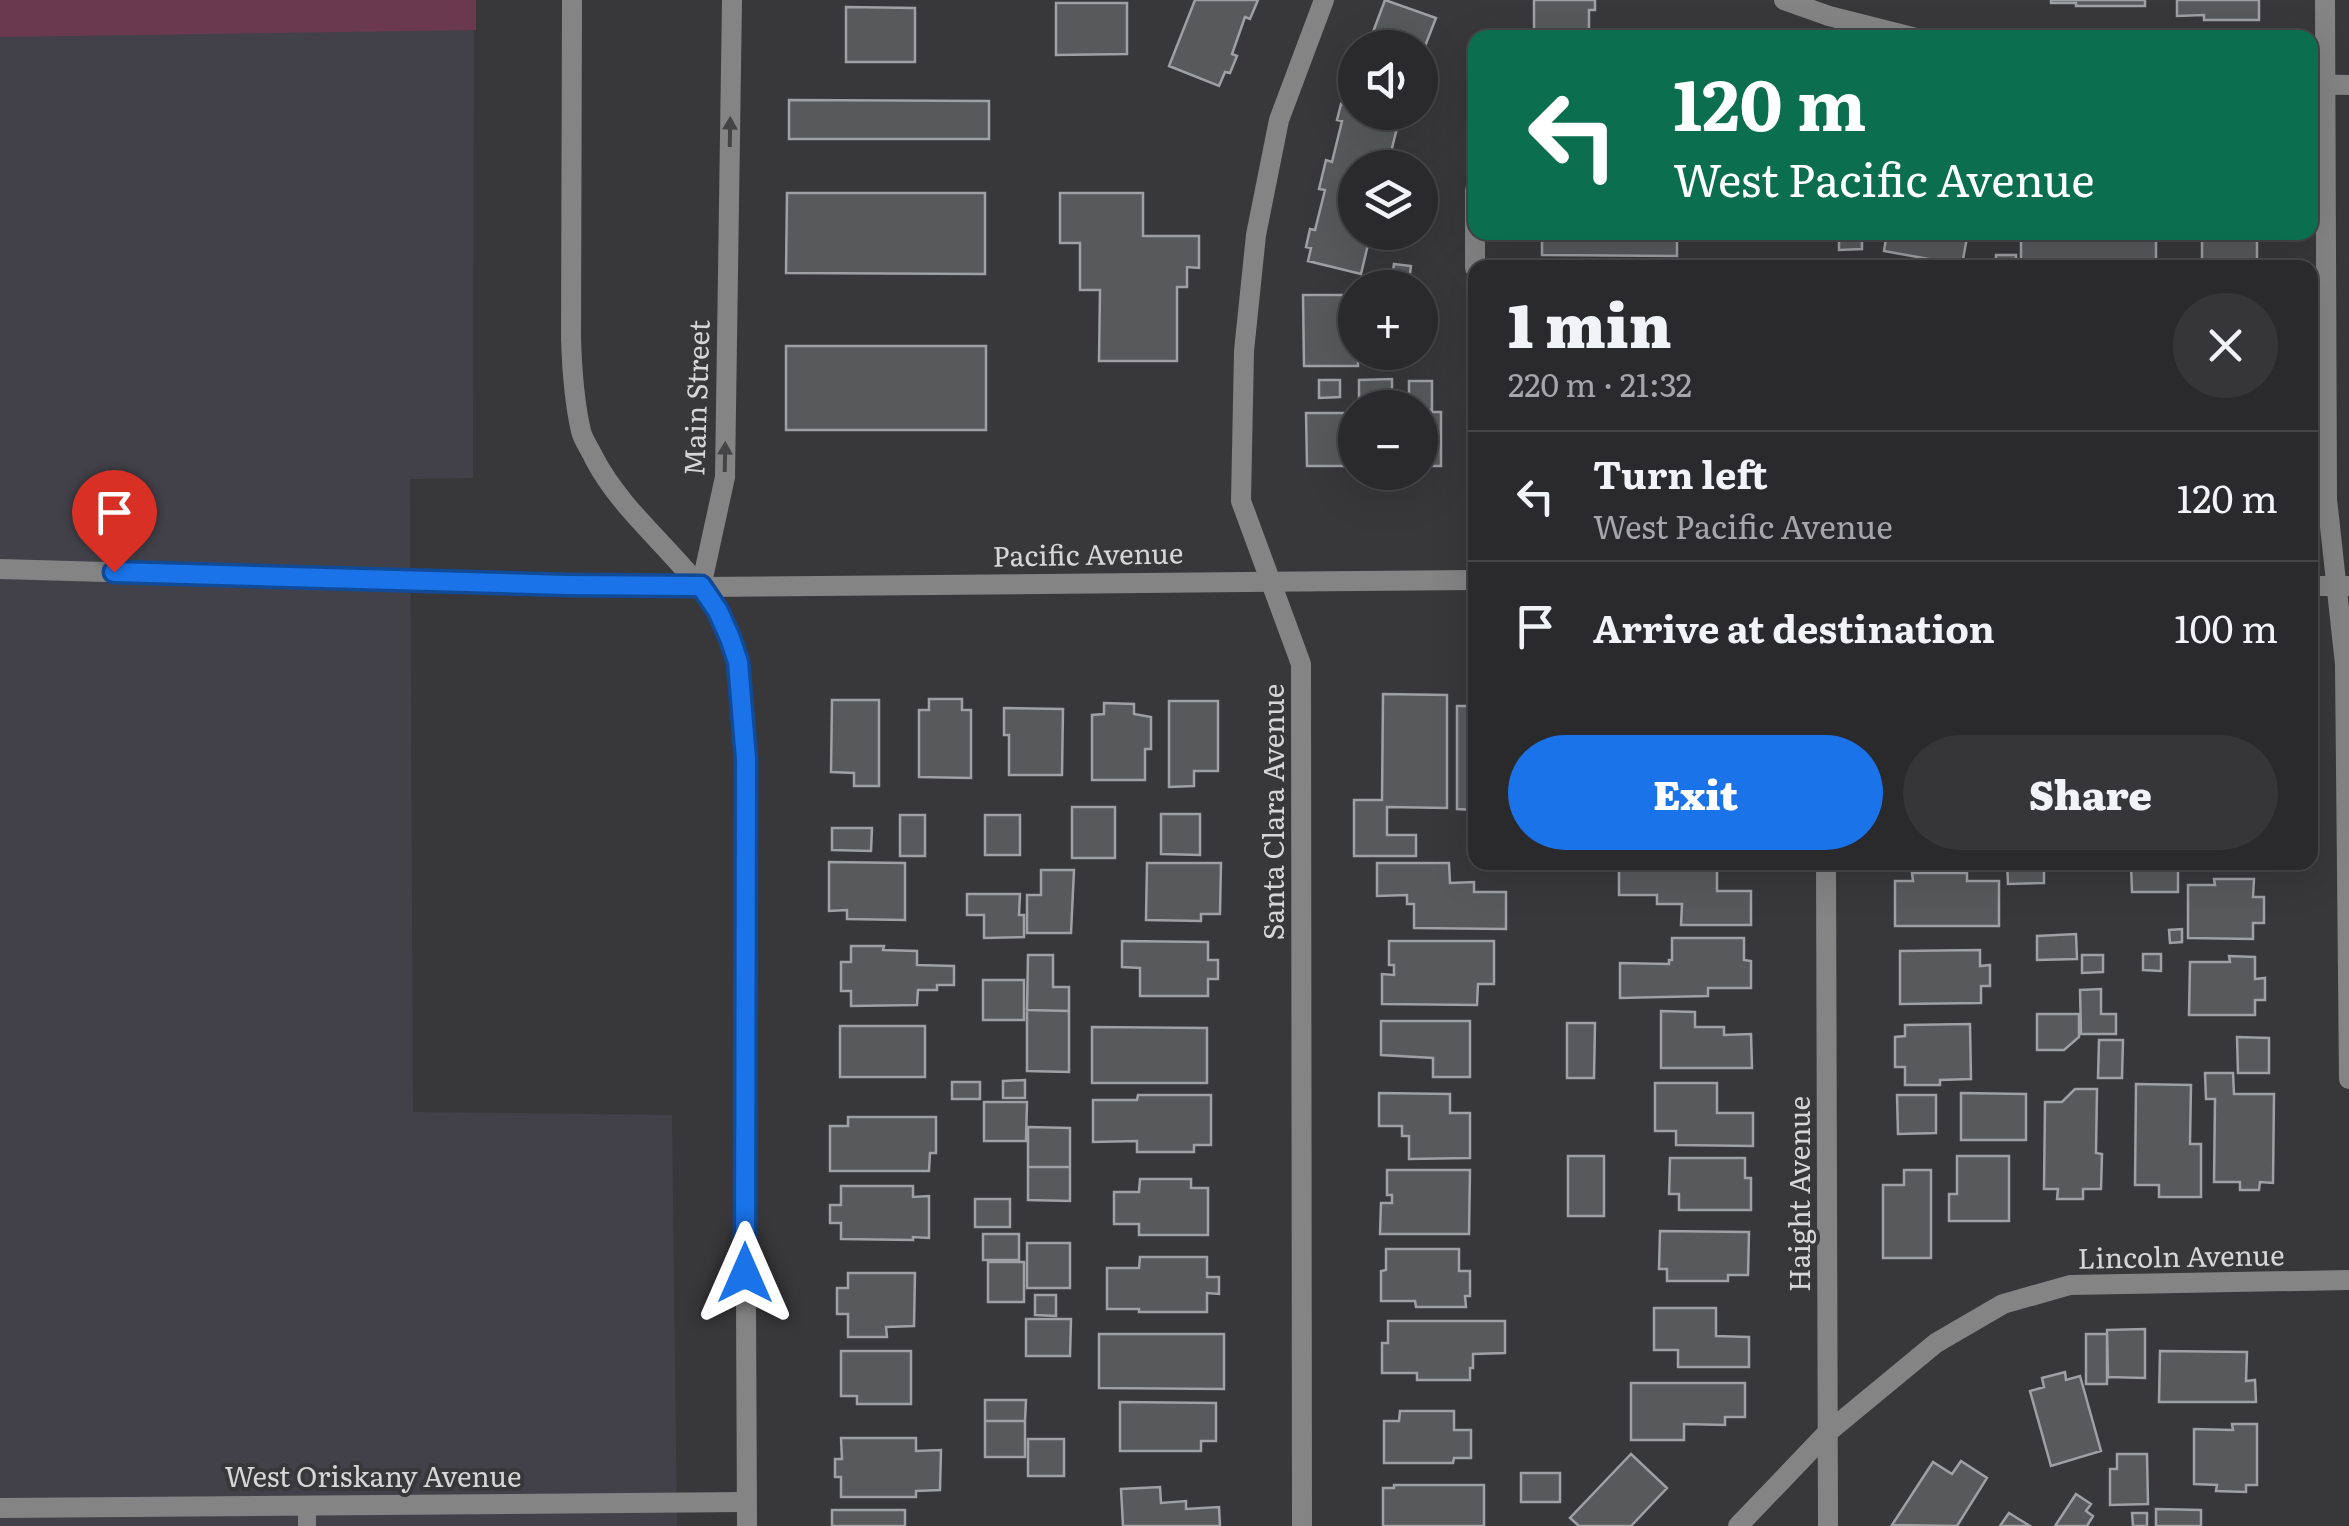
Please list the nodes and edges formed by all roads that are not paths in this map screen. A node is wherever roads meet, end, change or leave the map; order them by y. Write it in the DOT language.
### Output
graph roads {
  1 [pos="572,0"];
  2 [pos="732,0"];
  3 [pos="1324,0"];
  4 [pos="1784,0"];
  5 [pos="2325,0"];
  6 [pos="1884,30"];
  7 [pos="2318,74"];
  8 [pos="2318,85"];
  9 [pos="2349,85"];
  10 [pos="2318,126"];
  11 [pos="0,570"];
  12 [pos="1468,580"];
  13 [pos="1270,581"];
  14 [pos="701,586"];
  15 [pos="2343,586"];
  16 [pos="1826,870"];
  17 [pos="2349,1080"];
  18 [pos="2349,1280"];
  19 [pos="1828,1434"];
  20 [pos="746,1502"];
  21 [pos="0,1508"];
  22 [pos="307,1516"];
  23 [pos="747,1526"];
  24 [pos="1302,1526"];
  25 [pos="1738,1526"];
  26 [pos="1828,1526"];
  1 -- 14 [label="street"];
  14 -- 2 [label="street, Main Street, one-way"];
  3 -- 13 [label="street, Santa Clara Avenue"];
  4 -- 6 [label="street"];
  5 -- 7 [label="street"];
  8 -- 9 [label="street"];
  10 -- 15 [label="street"];
  11 -- 14 [label="street, Pacific Avenue"];
  12 -- 13 [label="street, Pacific Avenue"];
  13 -- 14 [label="street, Pacific Avenue"];
  13 -- 24 [label="street, Santa Clara Avenue"];
  14 -- 20 [label="street"];
  15 -- 17 [label="street"];
  16 -- 19 [label="street, Haight Avenue"];
  18 -- 19 [label="street, Lincoln Avenue"];
  19 -- 25 [label="street, Lincoln Avenue"];
  19 -- 26 [label="street, Haight Avenue"];
  20 -- 22 [label="street, West Oriskany Avenue"];
  20 -- 23 [label="street"];
  21 -- 22 [label="street, West Oriskany Avenue"];
}
